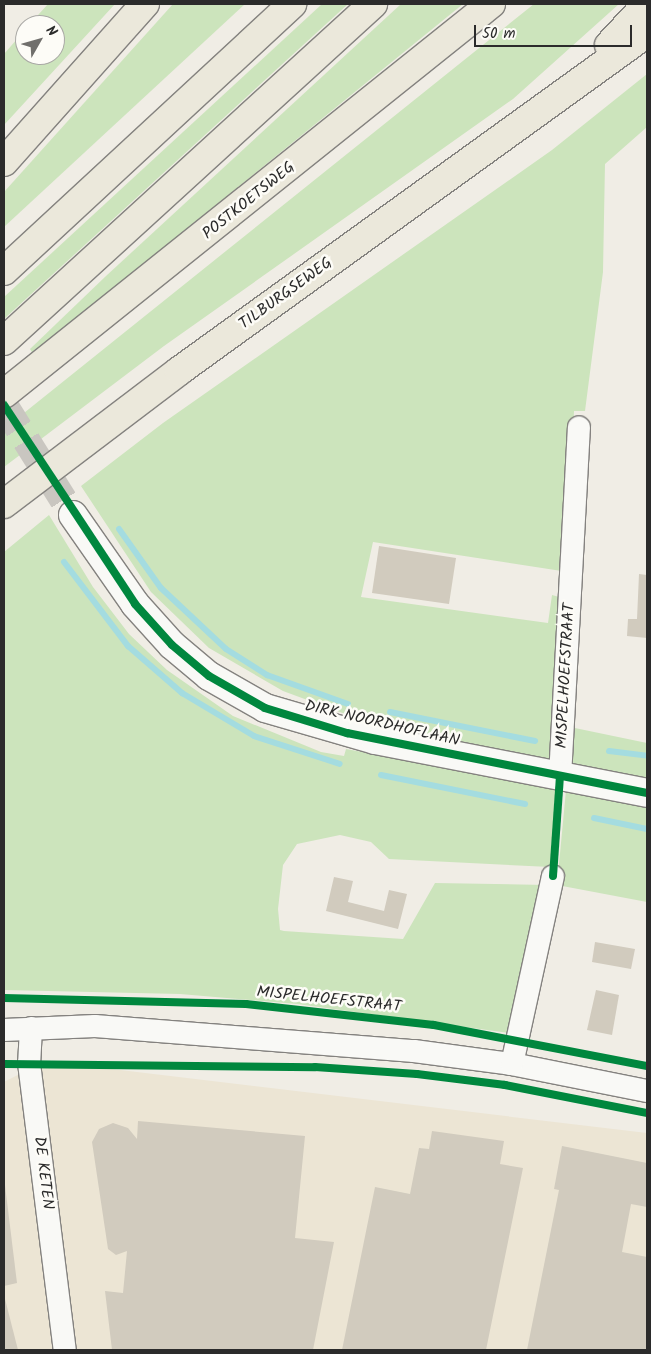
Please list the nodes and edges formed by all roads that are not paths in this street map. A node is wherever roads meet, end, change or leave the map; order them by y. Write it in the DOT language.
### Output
graph roads {
  1 [pos="145,4"];
  2 [pos="292,4"];
  3 [pos="373,4"];
  4 [pos="491,4"];
  5 [pos="647,4"];
  6 [pos="647,32"];
  7 [pos="570,86"];
  8 [pos="4,162"];
  9 [pos="4,271"];
  10 [pos="4,342"];
  11 [pos="4,394"];
  12 [pos="579,428"];
  13 [pos="4,504"];
  14 [pos="73,516"];
  15 [pos="560,777"];
  16 [pos="647,793"];
  17 [pos="553,876"];
  18 [pos="31,1028"];
  19 [pos="4,1030"];
  20 [pos="512,1064"];
  21 [pos="647,1091"];
  22 [pos="65,1350"];
  1 -- 8 [label="highway"];
  2 -- 9 [label="highway"];
  3 -- 10 [label="highway"];
  4 -- 11 [label="highway, POSTKOETSWEG"];
  5 -- 7 [label="highway"];
  6 -- 7 [label="highway"];
  7 -- 13 [label="highway, TILBURGSEWEG"];
  12 -- 15 [label="street, MISPELHOEFSTRAAT"];
  14 -- 15 [label="street, DIRK NOORDHOFLAAN"];
  15 -- 16 [label="street, DIRK NOORDHOFLAAN"];
  17 -- 20 [label="street"];
  18 -- 19 [label="street"];
  18 -- 20 [label="street"];
  18 -- 22 [label="street, DE KETEN"];
  20 -- 21 [label="street"];
}
